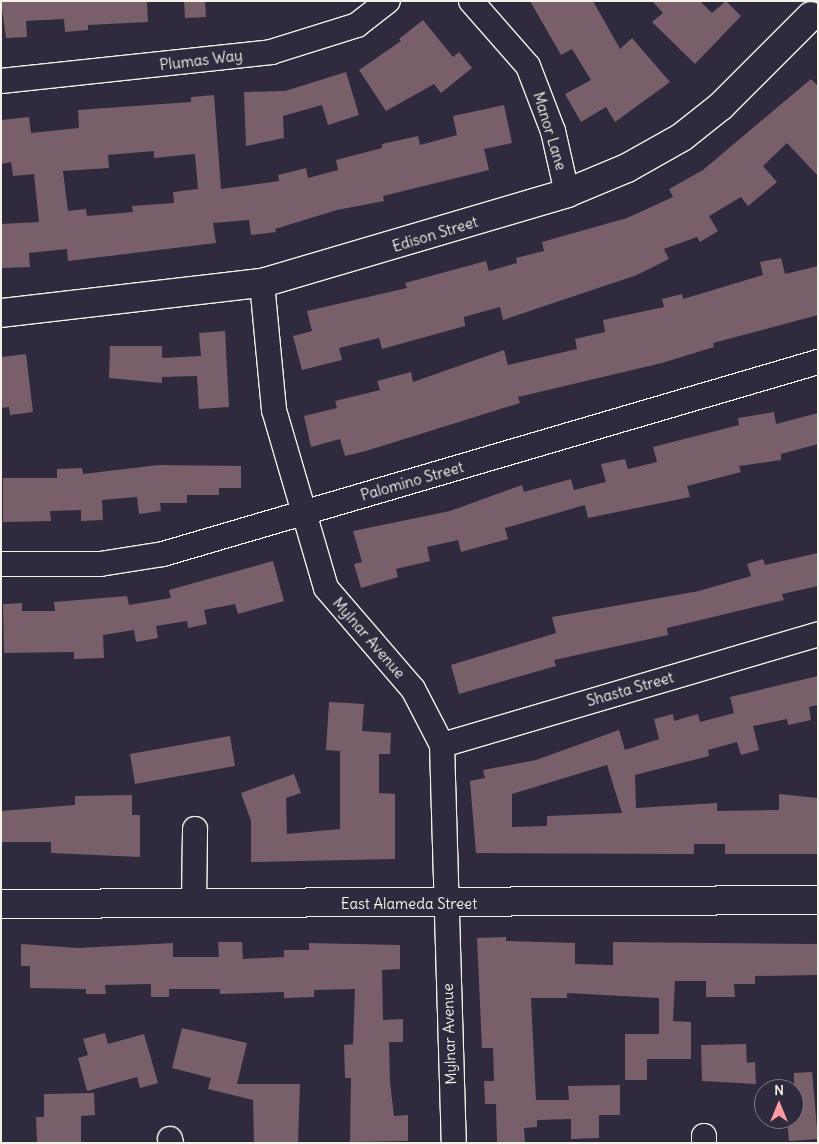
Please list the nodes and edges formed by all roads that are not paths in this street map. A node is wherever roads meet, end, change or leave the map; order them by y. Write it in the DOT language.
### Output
graph roads {
  1 [pos="388,1"];
  2 [pos="471,1"];
  3 [pos="808,14"];
  4 [pos="1,81"];
  5 [pos="567,193"];
  6 [pos="262,283"];
  7 [pos="1,313"];
  8 [pos="818,362"];
  9 [pos="302,513"];
  10 [pos="1,564"];
  11 [pos="818,634"];
  12 [pos="442,745"];
  13 [pos="195,829"];
  14 [pos="818,900"];
  15 [pos="194,903"];
  16 [pos="1,904"];
  17 [pos="445,904"];
  18 [pos="454,1143"];
  1 -- 4 [label="street, Plumas Way"];
  2 -- 5 [label="street, Manor Lane"];
  3 -- 5 [label="street, Edison Street"];
  5 -- 6 [label="street, Edison Street"];
  6 -- 7 [label="street, Edison Street"];
  6 -- 9 [label="street, Mylnar Avenue"];
  8 -- 9 [label="street, Palomino Street"];
  9 -- 10 [label="street, Palomino Street"];
  9 -- 12 [label="street, Mylnar Avenue"];
  11 -- 12 [label="street, Shasta Street"];
  12 -- 17 [label="street, Mylnar Avenue"];
  13 -- 15 [label="street"];
  14 -- 17 [label="street, East Alameda Street"];
  15 -- 16 [label="street, East Alameda Street"];
  15 -- 17 [label="street, East Alameda Street"];
  17 -- 18 [label="street, Mylnar Avenue"];
}
